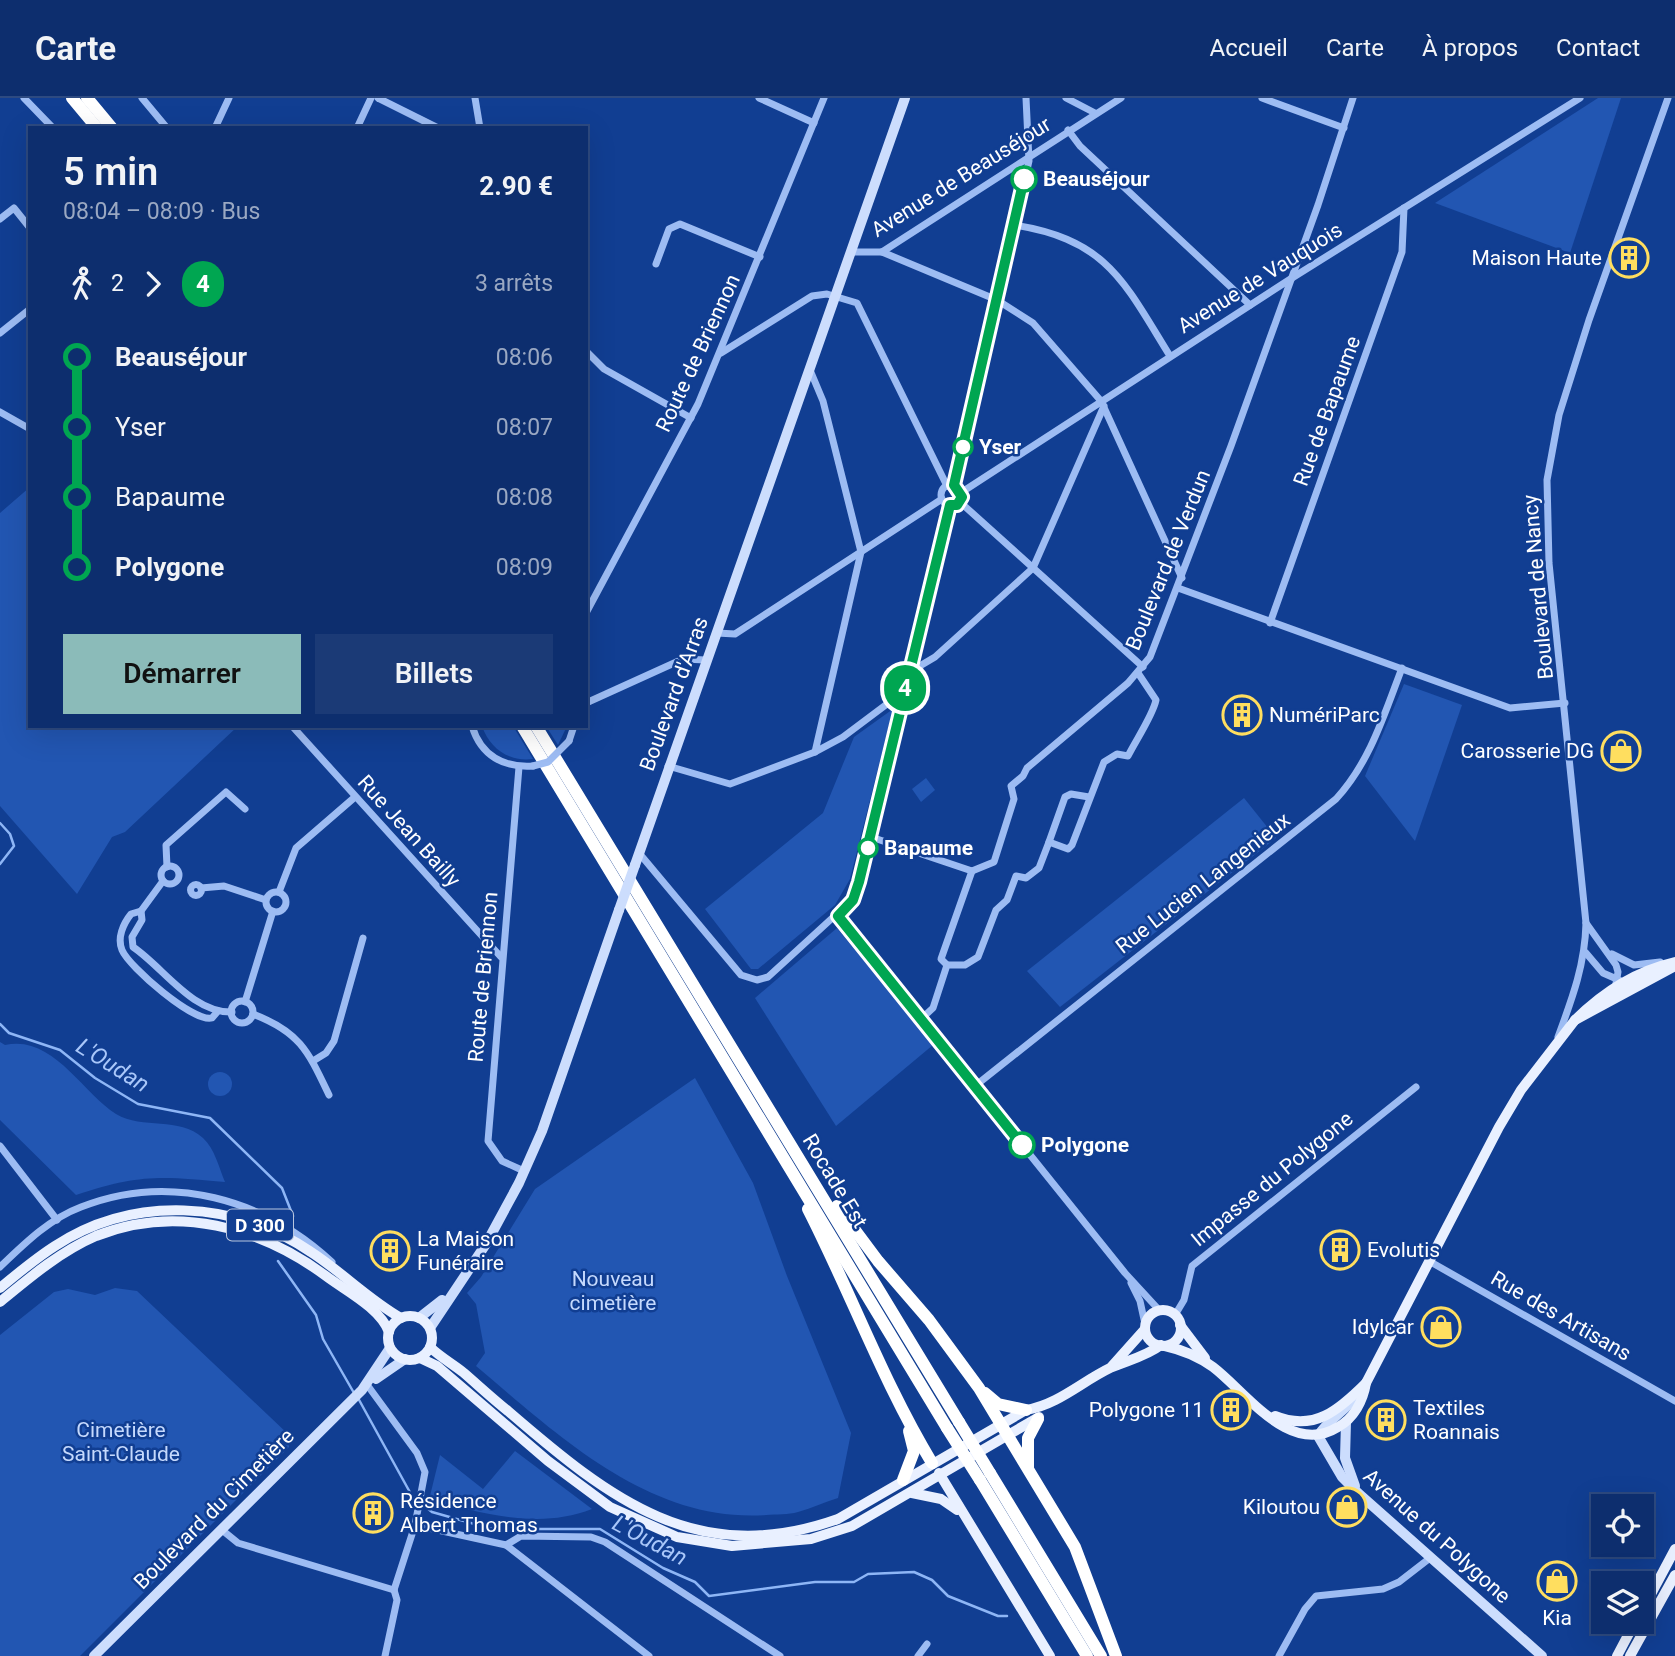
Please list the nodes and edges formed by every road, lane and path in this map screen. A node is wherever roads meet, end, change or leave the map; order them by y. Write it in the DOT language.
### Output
graph roads {
  1 [pos="24,98"];
  2 [pos="72,98"];
  3 [pos="88,98"];
  4 [pos="142,98"];
  5 [pos="229,98"];
  6 [pos="371,98"];
  7 [pos="378,98"];
  8 [pos="475,98"];
  9 [pos="760,98"];
  10 [pos="824,98"];
  11 [pos="905,98"];
  12 [pos="1026,98"];
  13 [pos="1066,98"];
  14 [pos="1121,98"];
  15 [pos="1262,98"];
  16 [pos="1353,98"];
  17 [pos="1580,98"];
  18 [pos="1668,98"];
  19 [pos="1095,113"];
  20 [pos="814,123"];
  21 [pos="50,126"];
  22 [pos="95,126"];
  23 [pos="110,126"];
  24 [pos="165,126"];
  25 [pos="216,126"];
  26 [pos="358,126"];
  27 [pos="434,126"];
  28 [pos="480,126"];
  29 [pos="1344,128"];
  30 [pos="1068,130"];
  31 [pos="1028,156"];
  32 [pos="1404,208"];
  33 [pos="0,219"];
  34 [pos="1014,225"];
  35 [pos="28,226"];
  36 [pos="851,252"];
  37 [pos="882,252"];
  38 [pos="760,257"];
  39 [pos="656,264"];
  40 [pos="1292,278"];
  41 [pos="836,296"];
  42 [pos="997,300"];
  43 [pos="1250,305"];
  44 [pos="28,311"];
  45 [pos="0,333"];
  46 [pos="588,353"];
  47 [pos="721,353"];
  48 [pos="1170,356"];
  49 [pos="809,368"];
  50 [pos="1102,403"];
  51 [pos="0,412"];
  52 [pos="691,418"];
  53 [pos="28,428"];
  54 [pos="951,485"];
  55 [pos="962,492"];
  56 [pos="942,499"];
  57 [pos="960,502"];
  58 [pos="950,505"];
  59 [pos="861,552"];
  60 [pos="1033,568"];
  61 [pos="1182,578"];
  62 [pos="1178,588"];
  63 [pos="588,609"];
  64 [pos="1270,623"];
  65 [pos="716,633"];
  66 [pos="706,660"];
  67 [pos="1402,668"];
  68 [pos="1141,670"];
  69 [pos="908,673"];
  70 [pos="904,692"];
  71 [pos="588,702"];
  72 [pos="1565,703"];
  73 [pos="294,728"];
  74 [pos="473,728"];
  75 [pos="523,728"];
  76 [pos="537,728"];
  77 [pos="573,728"];
  78 [pos="815,752"];
  79 [pos="668,766"];
  80 [pos="519,767"];
  81 [pos="355,797"];
  82 [pos="1089,797"];
  83 [pos="245,809"];
  84 [pos="871,837"];
  85 [pos="1049,842"];
  86 [pos="639,853"];
  87 [pos="167,867"];
  88 [pos="972,871"];
  89 [pos="177,880"];
  90 [pos="163,881"];
  91 [pos="279,892"];
  92 [pos="266,900"];
  93 [pos="141,911"];
  94 [pos="273,911"];
  95 [pos="838,916"];
  96 [pos="1586,923"];
  97 [pos="363,939"];
  98 [pos="1586,953"];
  99 [pos="1609,953"];
  100 [pos="501,957"];
  101 [pos="1675,963"];
  102 [pos="947,965"];
  103 [pos="1646,981"];
  104 [pos="1619,983"];
  105 [pos="1612,999"];
  106 [pos="245,1002"];
  107 [pos="218,1011"];
  108 [pos="232,1013"];
  109 [pos="253,1014"];
  110 [pos="921,1019"];
  111 [pos="1575,1020"];
  112 [pos="1557,1040"];
  113 [pos="313,1061"];
  114 [pos="975,1086"];
  115 [pos="1416,1087"];
  116 [pos="329,1095"];
  117 [pos="0,1146"];
  118 [pos="793,1170"];
  119 [pos="524,1171"];
  120 [pos="820,1193"];
  121 [pos="57,1220"];
  122 [pos="1429,1261"];
  123 [pos="0,1267"];
  124 [pos="1125,1273"];
  125 [pos="0,1288"];
  126 [pos="453,1290"];
  127 [pos="363,1297"];
  128 [pos="0,1302"];
  129 [pos="1160,1311"];
  130 [pos="401,1318"];
  131 [pos="419,1318"];
  132 [pos="1177,1320"];
  133 [pos="1145,1326"];
  134 [pos="430,1328"];
  135 [pos="389,1332"];
  136 [pos="1163,1346"];
  137 [pos="430,1347"];
  138 [pos="390,1348"];
  139 [pos="420,1358"];
  140 [pos="405,1359"];
  141 [pos="1110,1368"];
  142 [pos="1214,1368"];
  143 [pos="1366,1383"];
  144 [pos="365,1388"];
  145 [pos="979,1388"];
  146 [pos="1675,1401"];
  147 [pos="1047,1406"];
  148 [pos="1261,1409"];
  149 [pos="1026,1410"];
  150 [pos="904,1415"];
  151 [pos="1038,1419"];
  152 [pos="1346,1423"];
  153 [pos="953,1425"];
  154 [pos="1002,1431"];
  155 [pos="1318,1436"];
  156 [pos="932,1463"];
  157 [pos="1028,1471"];
  158 [pos="941,1476"];
  159 [pos="985,1477"];
  160 [pos="903,1480"];
  161 [pos="912,1493"];
  162 [pos="1358,1493"];
  163 [pos="415,1525"];
  164 [pos="222,1530"];
  165 [pos="506,1545"];
  166 [pos="1675,1549"];
  167 [pos="1430,1558"];
  168 [pos="991,1560"];
  169 [pos="1675,1575"];
  170 [pos="1654,1588"];
  171 [pos="394,1590"];
  172 [pos="1629,1634"];
  173 [pos="927,1644"];
  174 [pos="94,1656"];
  175 [pos="385,1656"];
  176 [pos="649,1656"];
  177 [pos="780,1656"];
  178 [pos="918,1656"];
  179 [pos="1050,1656"];
  180 [pos="1087,1656"];
  181 [pos="1101,1656"];
  182 [pos="1116,1656"];
  183 [pos="1279,1656"];
  184 [pos="1542,1656"];
  185 [pos="1617,1656"];
  186 [pos="1630,1656"];
  1 -- 21 [label="street"];
  2 -- 22 [label="highway"];
  3 -- 23 [label="highway"];
  4 -- 24 [label="street"];
  5 -- 25 [label="street"];
  6 -- 26 [label="street"];
  7 -- 27 [label="street"];
  8 -- 28 [label="street"];
  9 -- 20 [label="street"];
  10 -- 20 [label="street, Route de Briennon"];
  11 -- 36 [label="main road, Boulevard d'Arras"];
  12 -- 31 [label="street"];
  13 -- 19 [label="street"];
  14 -- 19 [label="street, Avenue de Beauséjour"];
  15 -- 29 [label="street"];
  16 -- 29 [label="street, Boulevard de Verdun"];
  17 -- 32 [label="street, Avenue de Vauquois"];
  18 -- 72 [label="street, Boulevard de Nancy"];
  19 -- 30 [label="street, Avenue de Beauséjour"];
  20 -- 38 [label="street, Route de Briennon"];
  29 -- 40 [label="street, Boulevard de Verdun"];
  30 -- 31 [label="street, Avenue de Beauséjour"];
  30 -- 43 [label="street"];
  31 -- 34 [label="street"];
  31 -- 37 [label="street, Avenue de Beauséjour"];
  32 -- 40 [label="street, Avenue de Vauquois"];
  32 -- 64 [label="street, Rue de Bapaume"];
  33 -- 35 [label="street"];
  34 -- 42 [label="street"];
  34 -- 48 [label="street"];
  36 -- 37 [label="street, Avenue de Beauséjour"];
  36 -- 41 [label="main road, Boulevard d'Arras"];
  37 -- 42 [label="street"];
  38 -- 39 [label="street"];
  38 -- 47 [label="street, Route de Briennon"];
  40 -- 43 [label="street, Avenue de Vauquois"];
  40 -- 61 [label="street, Boulevard de Verdun"];
  41 -- 47 [label="street"];
  41 -- 49 [label="main road, Boulevard d'Arras"];
  41 -- 54 [label="street"];
  42 -- 50 [label="street"];
  42 -- 54 [label="street"];
  43 -- 48 [label="street, Avenue de Vauquois"];
  44 -- 45 [label="street"];
  46 -- 52 [label="street"];
  47 -- 52 [label="street, Route de Briennon"];
  48 -- 50 [label="street, Avenue de Vauquois"];
  49 -- 59 [label="street"];
  49 -- 65 [label="main road, Boulevard d'Arras"];
  50 -- 55 [label="street, Avenue de Vauquois"];
  50 -- 60 [label="street"];
  50 -- 61 [label="street"];
  51 -- 53 [label="street"];
  52 -- 63 [label="street, Route de Briennon"];
  54 -- 55 [label="street"];
  54 -- 56 [label="street"];
  55 -- 57 [label="street"];
  56 -- 58 [label="street"];
  56 -- 59 [label="street"];
  57 -- 58 [label="street"];
  57 -- 60 [label="street"];
  58 -- 69 [label="street"];
  59 -- 65 [label="street"];
  59 -- 78 [label="street"];
  60 -- 68 [label="street"];
  60 -- 69 [label="street"];
  61 -- 62 [label="street, Boulevard de Verdun"];
  62 -- 64 [label="street"];
  62 -- 68 [label="street, Boulevard de Verdun"];
  64 -- 67 [label="street"];
  65 -- 66 [label="main road, Boulevard d'Arras"];
  66 -- 71 [label="street"];
  66 -- 79 [label="main road, Boulevard d'Arras"];
  67 -- 72 [label="street"];
  67 -- 114 [label="street, Rue Lucien Langenieux"];
  68 -- 82 [label="street"];
  68 -- 88 [label="street, Boulevard de Verdun"];
  69 -- 70 [label="street"];
  70 -- 78 [label="street"];
  70 -- 84 [label="street"];
  72 -- 96 [label="street, Boulevard de Nancy"];
  73 -- 81 [label="street, Rue Jean Bailly"];
  74 -- 80 [label="street"];
  75 -- 118 [label="highway, Rocade Est"];
  76 -- 120 [label="highway, Rocade Est"];
  77 -- 80 [label="street, bridge"];
  78 -- 79 [label="street"];
  79 -- 86 [label="main road, Boulevard d'Arras"];
  80 -- 100 [label="street, Route de Briennon"];
  81 -- 91 [label="street"];
  81 -- 100 [label="street, Rue Jean Bailly"];
  82 -- 85 [label="street"];
  82 -- 85 [label="street"];
  83 -- 87 [label="street"];
  84 -- 88 [label="street"];
  84 -- 95 [label="street"];
  85 -- 102 [label="street"];
  86 -- 95 [label="street"];
  86 -- 119 [label="main road, Boulevard d'Arras, bridge"];
  87 -- 89 [label="street"];
  87 -- 90 [label="street"];
  88 -- 102 [label="street"];
  89 -- 90 [label="street"];
  89 -- 92 [label="street"];
  90 -- 93 [label="street"];
  91 -- 92 [label="street"];
  91 -- 94 [label="street"];
  92 -- 94 [label="street"];
  93 -- 107 [label="street"];
  93 -- 107 [label="street"];
  94 -- 106 [label="street"];
  95 -- 110 [label="street"];
  96 -- 98 [label="street, Boulevard de Nancy"];
  96 -- 99 [label="street"];
  97 -- 113 [label="street"];
  98 -- 104 [label="street"];
  98 -- 112 [label="street, Boulevard de Nancy"];
  99 -- 101 [label="street"];
  99 -- 104 [label="street"];
  100 -- 119 [label="street, Route de Briennon"];
  101 -- 103 [label="main road"];
  101 -- 104 [label="main road"];
  102 -- 110 [label="street"];
  103 -- 104 [label="street"];
  103 -- 105 [label="main road"];
  104 -- 105 [label="street"];
  104 -- 111 [label="main road"];
  105 -- 111 [label="main road"];
  106 -- 108 [label="street"];
  106 -- 109 [label="street"];
  107 -- 108 [label="street"];
  108 -- 109 [label="street"];
  109 -- 113 [label="street"];
  110 -- 114 [label="street"];
  111 -- 112 [label="main road"];
  112 -- 122 [label="main road"];
  113 -- 116 [label="street"];
  114 -- 124 [label="street"];
  115 -- 132 [label="street, Impasse du Polygone"];
  117 -- 121 [label="street"];
  118 -- 150 [label="highway"];
  118 -- 153 [label="highway, Rocade Est"];
  119 -- 126 [label="main road, Boulevard d'Arras"];
  120 -- 145 [label="highway"];
  120 -- 153 [label="highway, Rocade Est"];
  121 -- 123 [label="street"];
  121 -- 127 [label="street"];
  122 -- 143 [label="main road"];
  122 -- 146 [label="street, Rue des Artisans"];
  124 -- 129 [label="street"];
  124 -- 133 [label="street"];
  125 -- 127 [label="main road, D 300"];
  126 -- 131 [label="main road, Boulevard d'Arras"];
  126 -- 134 [label="main road, Boulevard d'Arras"];
  127 -- 128 [label="main road, D 300"];
  127 -- 130 [label="main road, D 300"];
  127 -- 135 [label="main road, D 300"];
  129 -- 132 [label="main road"];
  129 -- 133 [label="main road"];
  130 -- 131 [label="main road"];
  130 -- 135 [label="main road"];
  131 -- 134 [label="main road"];
  132 -- 136 [label="main road"];
  132 -- 142 [label="main road"];
  133 -- 136 [label="main road"];
  133 -- 141 [label="main road"];
  134 -- 137 [label="main road"];
  135 -- 138 [label="main road"];
  136 -- 141 [label="main road"];
  136 -- 142 [label="main road"];
  137 -- 139 [label="main road"];
  137 -- 160 [label="main road"];
  138 -- 140 [label="main road"];
  138 -- 144 [label="main road, Boulevard du Cimetière"];
  139 -- 140 [label="main road"];
  139 -- 161 [label="main road"];
  140 -- 144 [label="main road, Boulevard du Cimetière"];
  141 -- 147 [label="main road"];
  142 -- 148 [label="main road"];
  143 -- 148 [label="main road"];
  143 -- 152 [label="main road"];
  143 -- 155 [label="main road"];
  144 -- 163 [label="street"];
  144 -- 164 [label="main road, Boulevard du Cimetière"];
  145 -- 149 [label="highway"];
  145 -- 154 [label="highway"];
  147 -- 149 [label="main road"];
  147 -- 151 [label="main road"];
  148 -- 155 [label="main road"];
  149 -- 154 [label="main road"];
  150 -- 156 [label="highway"];
  150 -- 160 [label="highway"];
  151 -- 154 [label="main road"];
  151 -- 157 [label="highway"];
  152 -- 155 [label="main road"];
  152 -- 162 [label="main road"];
  153 -- 159 [label="highway, Rocade Est, bridge"];
  154 -- 156 [label="main road"];
  154 -- 157 [label="highway"];
  154 -- 158 [label="main road"];
  155 -- 162 [label="main road, Avenue du Polygone"];
  156 -- 158 [label="main road"];
  156 -- 160 [label="main road"];
  157 -- 182 [label="highway"];
  158 -- 161 [label="main road"];
  158 -- 168 [label="main road"];
  159 -- 180 [label="highway, Rocade Est"];
  159 -- 181 [label="highway, Rocade Est"];
  161 -- 168 [label="main road"];
  162 -- 167 [label="main road, Avenue du Polygone"];
  163 -- 165 [label="street"];
  163 -- 171 [label="street"];
  164 -- 171 [label="street"];
  164 -- 174 [label="main road, Boulevard du Cimetière"];
  165 -- 176 [label="street"];
  165 -- 177 [label="street"];
  166 -- 170 [label="main road"];
  167 -- 183 [label="street"];
  167 -- 184 [label="main road, Avenue du Polygone"];
  168 -- 179 [label="main road"];
  169 -- 186 [label="main road"];
  171 -- 175 [label="street"];
  172 -- 185 [label="main road"];
  173 -- 178 [label="street"];
}
